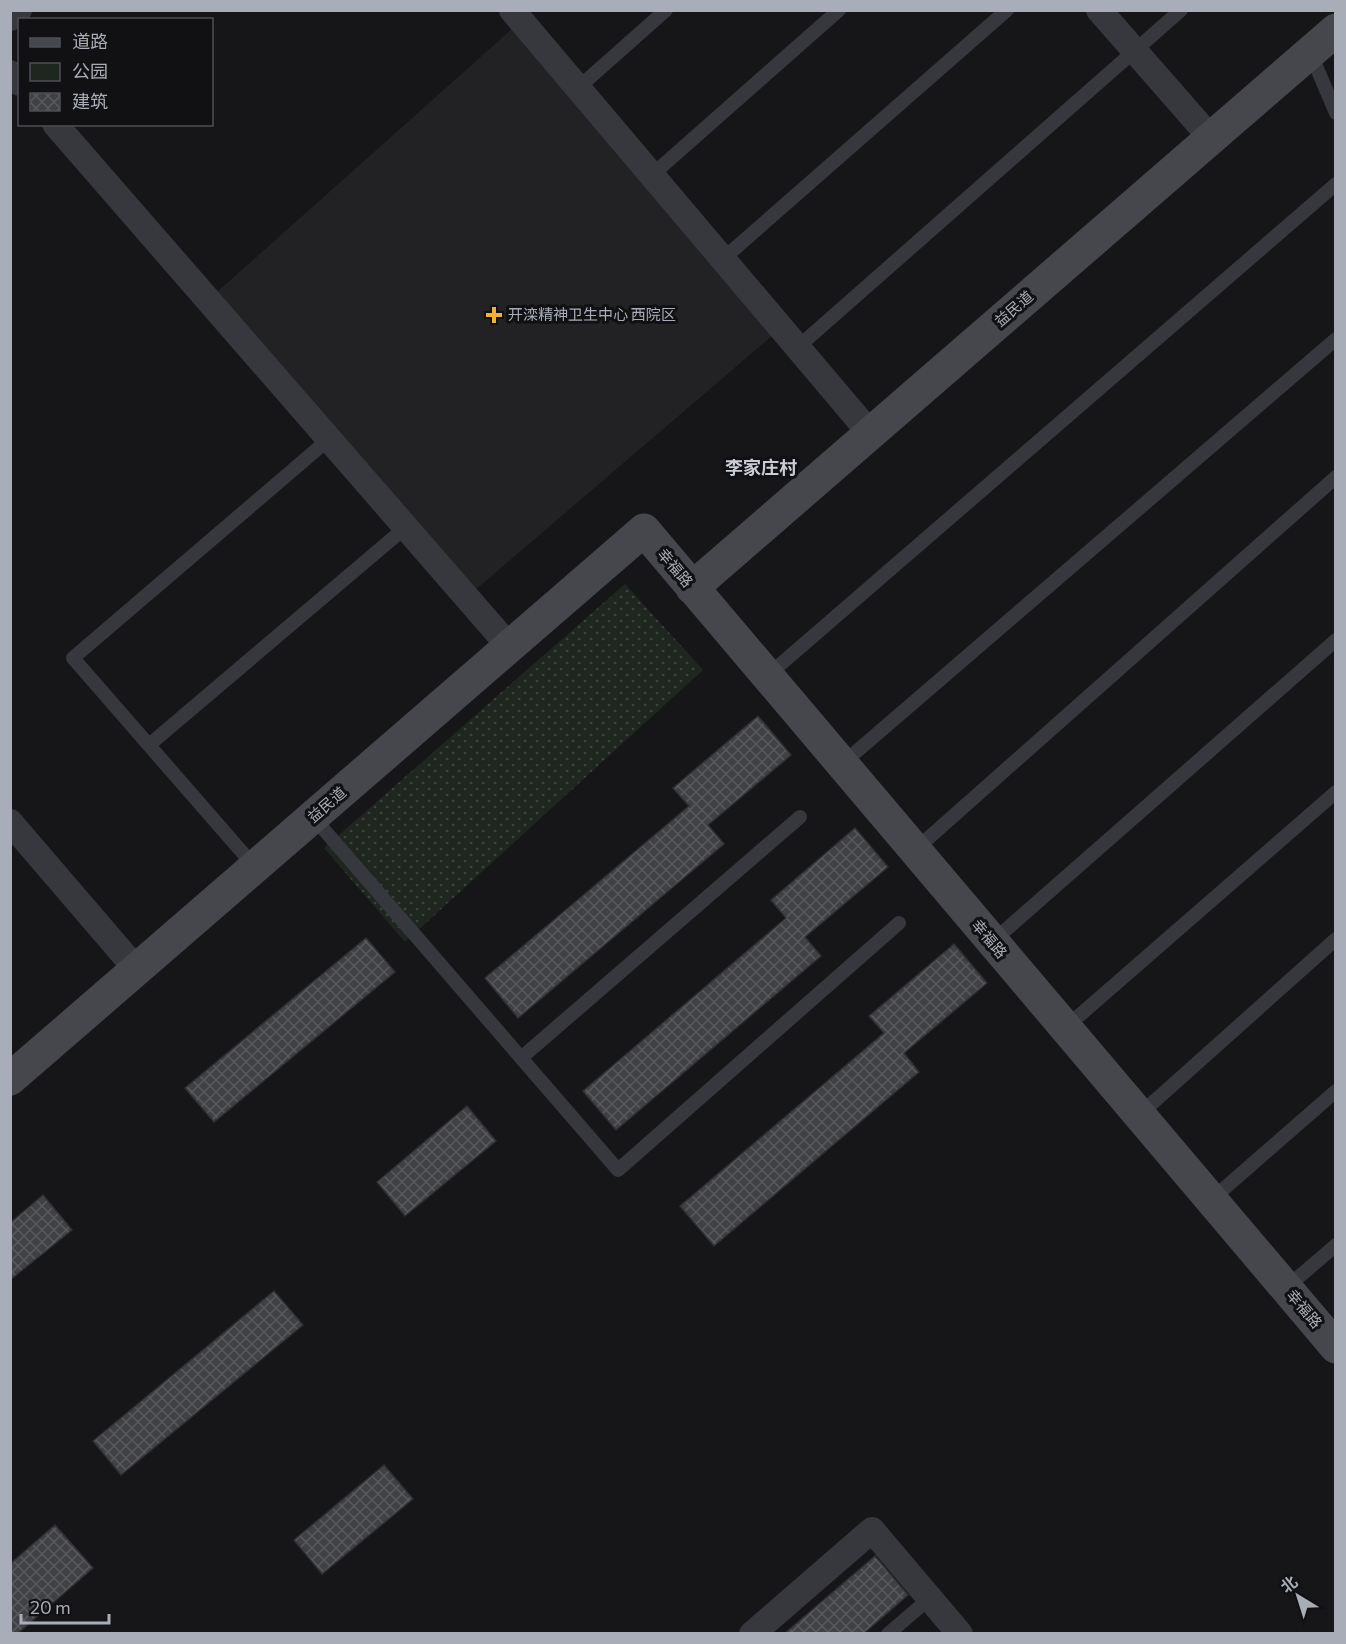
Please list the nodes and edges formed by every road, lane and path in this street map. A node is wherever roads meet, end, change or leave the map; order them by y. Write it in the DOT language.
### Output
graph roads {
  1 [pos="19,10"];
  2 [pos="512,10"];
  3 [pos="666,10"];
  4 [pos="839,10"];
  5 [pos="1006,10"];
  6 [pos="1100,10"];
  7 [pos="1181,10"];
  8 [pos="10,18"];
  9 [pos="1335,30"];
  10 [pos="1135,52"];
  11 [pos="1310,52"];
  12 [pos="578,88"];
  13 [pos="1335,113"];
  14 [pos="57,126"];
  15 [pos="1211,138"];
  16 [pos="652,175"];
  17 [pos="1335,184"];
  18 [pos="723,259"];
  19 [pos="1335,339"];
  20 [pos="798,347"];
  21 [pos="870,433"];
  22 [pos="329,439"];
  23 [pos="1335,477"];
  24 [pos="406,527"];
  25 [pos="644,530"];
  26 [pos="692,588"];
  27 [pos="1335,640"];
  28 [pos="510,646"];
  29 [pos="767,676"];
  30 [pos="149,745"];
  31 [pos="842,764"];
  32 [pos="1335,792"];
  33 [pos="313,817"];
  34 [pos="800,817"];
  35 [pos="10,822"];
  36 [pos="915,850"];
  37 [pos="255,867"];
  38 [pos="899,923"];
  39 [pos="1335,939"];
  40 [pos="992,942"];
  41 [pos="137,970"];
  42 [pos="1065,1028"];
  43 [pos="521,1058"];
  44 [pos="10,1079"];
  45 [pos="1335,1091"];
  46 [pos="1139,1115"];
  47 [pos="1211,1200"];
  48 [pos="1335,1245"];
  49 [pos="1286,1288"];
  50 [pos="1335,1347"];
  51 [pos="930,1598"];
  52 [pos="752,1634"];
  53 [pos="888,1634"];
  54 [pos="960,1634"];
  1 -- 8 [label="street"];
  2 -- 12 [label="street"];
  3 -- 12 [label="lane"];
  4 -- 16 [label="lane"];
  5 -- 18 [label="lane"];
  6 -- 10 [label="street"];
  7 -- 10 [label="lane"];
  9 -- 11 [label="street, 益民道"];
  10 -- 15 [label="street"];
  10 -- 20 [label="lane"];
  11 -- 13 [label="lane"];
  11 -- 15 [label="street, 益民道"];
  12 -- 16 [label="street"];
  14 -- 22 [label="street"];
  15 -- 21 [label="street, 益民道"];
  16 -- 18 [label="street"];
  17 -- 29 [label="lane"];
  18 -- 20 [label="street"];
  19 -- 31 [label="lane"];
  20 -- 21 [label="street"];
  21 -- 26 [label="street, 益民道"];
  22 -- 24 [label="street"];
  22 -- 30 [label="lane"];
  23 -- 36 [label="lane"];
  24 -- 28 [label="street"];
  24 -- 30 [label="lane"];
  25 -- 26 [label="street, 幸福路"];
  25 -- 28 [label="street, 益民道"];
  26 -- 29 [label="street, 幸福路"];
  27 -- 40 [label="lane"];
  28 -- 33 [label="street, 益民道"];
  29 -- 31 [label="street, 幸福路"];
  30 -- 37 [label="lane"];
  31 -- 36 [label="street, 幸福路"];
  32 -- 42 [label="lane"];
  33 -- 37 [label="street, 益民道"];
  33 -- 43 [label="lane"];
  34 -- 43 [label="lane"];
  35 -- 41 [label="street"];
  36 -- 40 [label="street, 幸福路"];
  37 -- 41 [label="street, 益民道"];
  38 -- 43 [label="lane"];
  39 -- 46 [label="lane"];
  40 -- 42 [label="street, 幸福路"];
  41 -- 44 [label="street, 益民道"];
  42 -- 46 [label="street, 幸福路"];
  45 -- 47 [label="lane"];
  46 -- 47 [label="street, 幸福路"];
  47 -- 49 [label="street, 幸福路"];
  48 -- 49 [label="lane"];
  49 -- 50 [label="street, 幸福路"];
  51 -- 52 [label="street"];
  51 -- 53 [label="lane"];
  51 -- 54 [label="street"];
}
